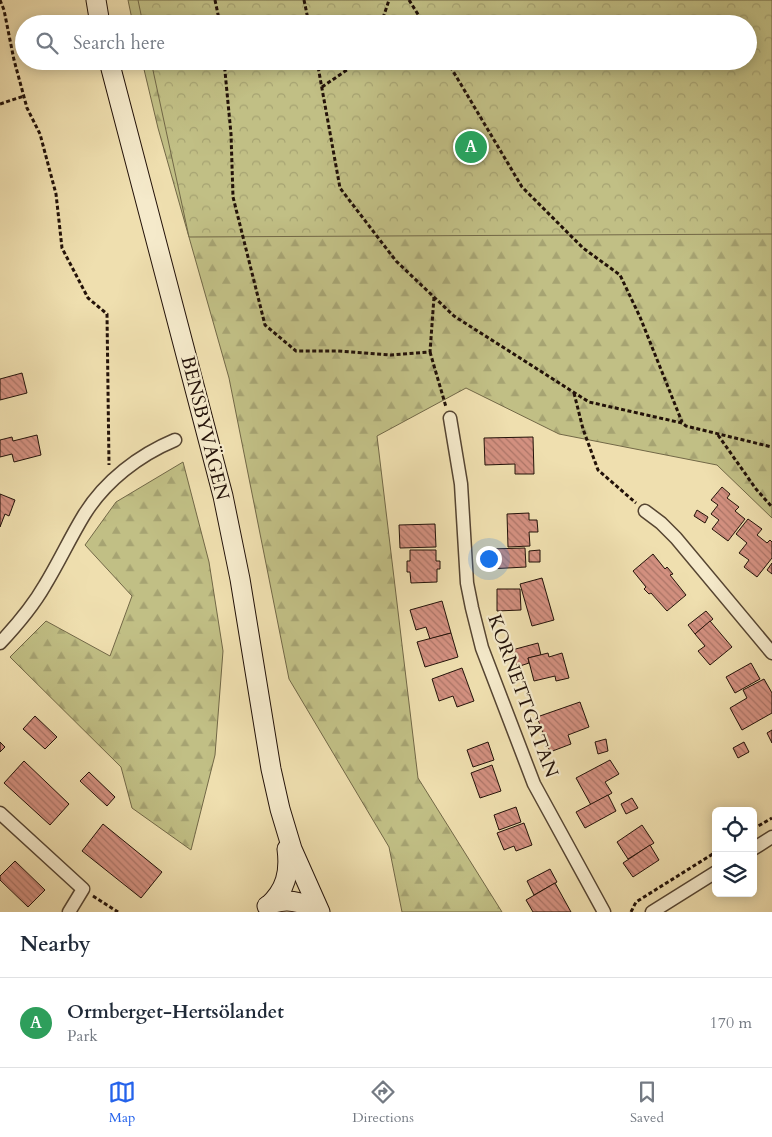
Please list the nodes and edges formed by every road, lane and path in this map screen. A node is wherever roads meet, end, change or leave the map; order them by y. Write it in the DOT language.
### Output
graph roads {
  1 [pos="0,0"];
  2 [pos="96,0"];
  3 [pos="215,0"];
  4 [pos="304,0"];
  5 [pos="389,0"];
  6 [pos="409,0"];
  7 [pos="98,15"];
  8 [pos="218,15"];
  9 [pos="307,15"];
  10 [pos="384,15"];
  11 [pos="418,15"];
  12 [pos="15,57"];
  13 [pos="18,70"];
  14 [pos="111,70"];
  15 [pos="225,70"];
  16 [pos="318,70"];
  17 [pos="347,70"];
  18 [pos="452,70"];
  19 [pos="322,87"];
  20 [pos="24,96"];
  21 [pos="0,104"];
  22 [pos="434,297"];
  23 [pos="430,352"];
  24 [pos="574,392"];
  25 [pos="450,418"];
  26 [pos="682,423"];
  27 [pos="717,434"];
  28 [pos="175,440"];
  29 [pos="772,447"];
  30 [pos="109,483"];
  31 [pos="772,507"];
  32 [pos="645,511"];
  33 [pos="0,643"];
  34 [pos="772,653"];
  35 [pos="278,800"];
  36 [pos="772,818"];
  37 [pos="3,821"];
  38 [pos="757,827"];
  39 [pos="772,837"];
  40 [pos="757,846"];
  41 [pos="712,854"];
  42 [pos="712,874"];
  43 [pos="83,889"];
  44 [pos="263,909"];
  45 [pos="68,912"];
  46 [pos="118,912"];
  47 [pos="318,912"];
  48 [pos="604,912"];
  49 [pos="631,912"];
  50 [pos="652,912"];
  1 -- 12 [label="path"];
  2 -- 7 [label="main road"];
  3 -- 8 [label="path"];
  4 -- 9 [label="path"];
  5 -- 10 [label="path"];
  6 -- 11 [label="path"];
  13 -- 20 [label="path"];
  14 -- 35 [label="main road, BENSBYVÄGEN"];
  15 -- 23 [label="path"];
  16 -- 19 [label="path"];
  17 -- 19 [label="path"];
  18 -- 26 [label="path"];
  19 -- 22 [label="path"];
  20 -- 21 [label="path"];
  20 -- 30 [label="path"];
  22 -- 23 [label="path"];
  22 -- 24 [label="path"];
  23 -- 25 [label="path"];
  24 -- 26 [label="path"];
  24 -- 32 [label="path"];
  25 -- 48 [label="street, KORNETTGATAN"];
  26 -- 27 [label="path"];
  27 -- 29 [label="path"];
  27 -- 31 [label="path"];
  28 -- 30 [label="street"];
  30 -- 33 [label="street"];
  32 -- 34 [label="street"];
  35 -- 44 [label="main road, BENSBYVÄGEN"];
  35 -- 47 [label="main road, BENSBYVÄGEN"];
  36 -- 38 [label="path"];
  37 -- 43 [label="street"];
  39 -- 40 [label="street"];
  41 -- 49 [label="path"];
  42 -- 50 [label="street"];
  43 -- 45 [label="street"];
  43 -- 46 [label="path"];
  44 -- 47 [label="main road"];
}
